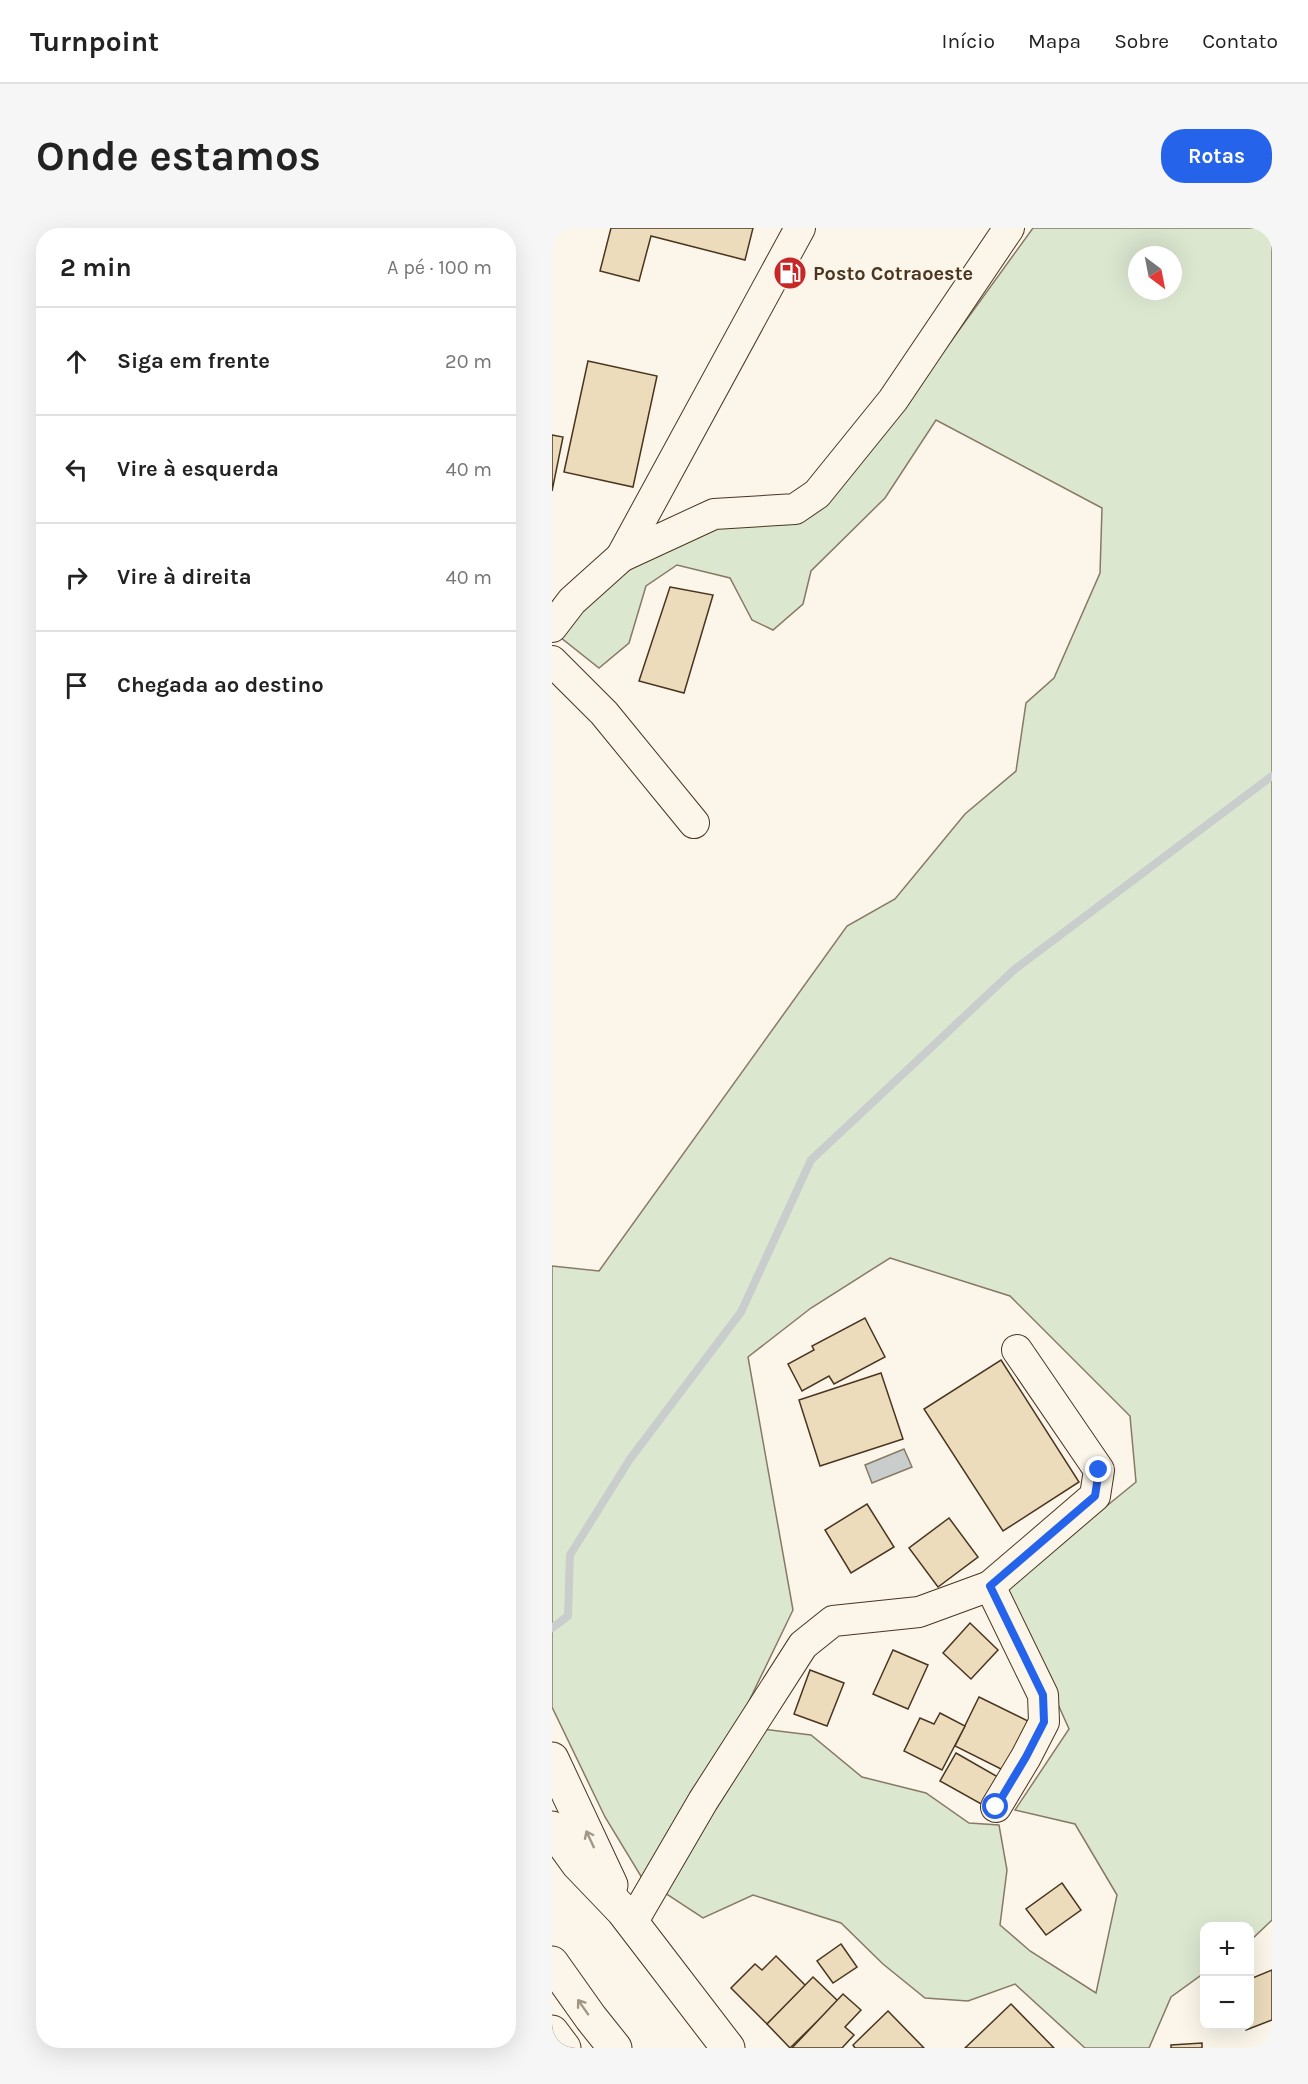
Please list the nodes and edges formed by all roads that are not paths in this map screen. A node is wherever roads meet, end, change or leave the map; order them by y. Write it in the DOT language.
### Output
graph roads {
  1 [pos="800,228"];
  2 [pos="1008,228"];
  3 [pos="621,557"];
  4 [pos="552,627"];
  5 [pos="552,661"];
  6 [pos="694,823"];
  7 [pos="1017,1350"];
  8 [pos="990,1586"];
  9 [pos="552,1759"];
  10 [pos="996,1807"];
  11 [pos="552,1828"];
  12 [pos="628,1917"];
  13 [pos="552,1963"];
  14 [pos="552,2032"];
  15 [pos="564,2048"];
  16 [pos="615,2048"];
  17 [pos="728,2048"];
  1 -- 3 [label="street"];
  2 -- 3 [label="street"];
  3 -- 4 [label="street"];
  5 -- 6 [label="street"];
  7 -- 8 [label="street"];
  8 -- 10 [label="street"];
  8 -- 12 [label="street"];
  12 -- 9 [label="main road, one-way"];
  11 -- 12 [label="main road"];
  12 -- 17 [label="main road"];
  16 -- 13 [label="main road, one-way"];
  14 -- 15 [label="main road"];
}
